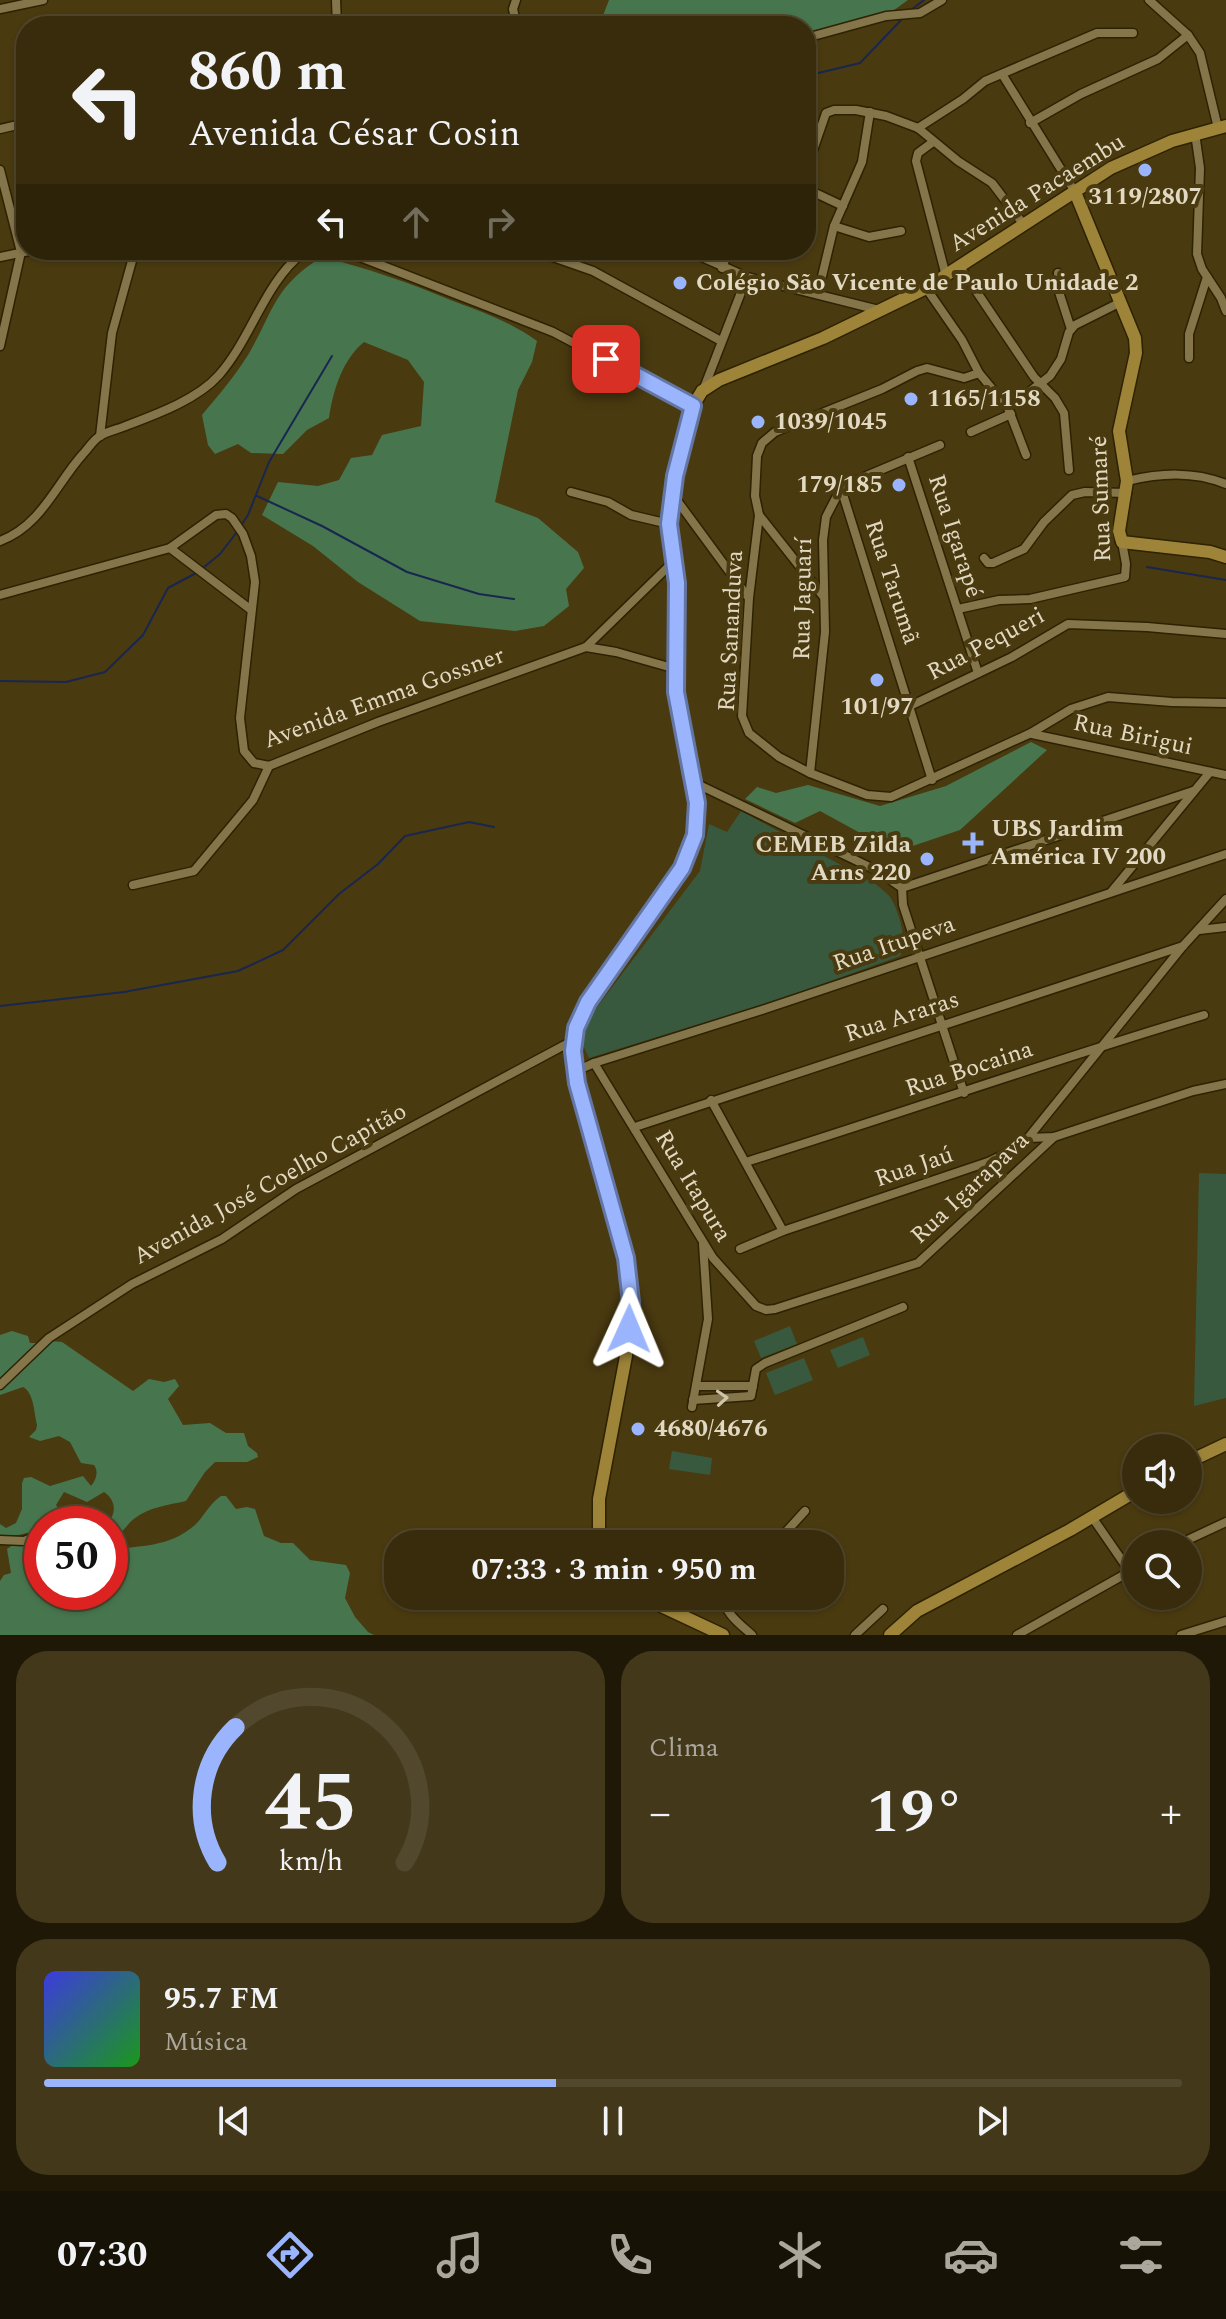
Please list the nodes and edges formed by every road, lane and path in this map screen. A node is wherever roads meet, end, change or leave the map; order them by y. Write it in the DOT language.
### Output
graph roads {
  1 [pos="43,0"];
  2 [pos="942,0"];
  3 [pos="1149,0"];
  4 [pos="0,9"];
  5 [pos="1133,33"];
  6 [pos="816,35"];
  7 [pos="1188,35"];
  8 [pos="1002,74"];
  9 [pos="870,112"];
  10 [pos="1030,123"];
  11 [pos="1222,127"];
  12 [pos="918,128"];
  13 [pos="1195,133"];
  14 [pos="816,142"];
  15 [pos="933,142"];
  16 [pos="0,170"];
  17 [pos="1075,192"];
  18 [pos="816,193"];
  19 [pos="843,206"];
  20 [pos="1024,225"];
  21 [pos="834,226"];
  22 [pos="901,231"];
  23 [pos="16,232"];
  24 [pos="19,260"];
  25 [pos="132,260"];
  26 [pos="293,260"];
  27 [pos="368,260"];
  28 [pos="562,260"];
  29 [pos="706,260"];
  30 [pos="725,260"];
  31 [pos="960,267"];
  32 [pos="722,268"];
  33 [pos="1058,273"];
  34 [pos="946,276"];
  35 [pos="747,277"];
  36 [pos="1207,277"];
  37 [pos="926,288"];
  38 [pos="818,293"];
  39 [pos="1121,302"];
  40 [pos="879,310"];
  41 [pos="1226,311"];
  42 [pos="1071,329"];
  43 [pos="721,341"];
  44 [pos="0,346"];
  45 [pos="1189,358"];
  46 [pos="979,373"];
  47 [pos="1041,385"];
  48 [pos="702,391"];
  49 [pos="693,406"];
  50 [pos="1010,411"];
  51 [pos="971,432"];
  52 [pos="100,436"];
  53 [pos="940,445"];
  54 [pos="1026,455"];
  55 [pos="908,457"];
  56 [pos="1069,470"];
  57 [pos="1226,484"];
  58 [pos="1127,487"];
  59 [pos="841,488"];
  60 [pos="571,492"];
  61 [pos="672,494"];
  62 [pos="759,515"];
  63 [pos="669,524"];
  64 [pos="0,541"];
  65 [pos="1122,542"];
  66 [pos="170,548"];
  67 [pos="1226,557"];
  68 [pos="984,558"];
  69 [pos="673,562"];
  70 [pos="0,595"];
  71 [pos="824,597"];
  72 [pos="749,598"];
  73 [pos="250,609"];
  74 [pos="958,609"];
  75 [pos="1226,634"];
  76 [pos="586,647"];
  77 [pos="676,669"];
  78 [pos="978,673"];
  79 [pos="1226,703"];
  80 [pos="910,706"];
  81 [pos="1031,733"];
  82 [pos="269,766"];
  83 [pos="1210,772"];
  84 [pos="810,773"];
  85 [pos="1226,775"];
  86 [pos="932,780"];
  87 [pos="693,782"];
  88 [pos="1193,791"];
  89 [pos="1226,854"];
  90 [pos="133,885"];
  91 [pos="902,888"];
  92 [pos="1112,892"];
  93 [pos="1226,899"];
  94 [pos="1226,927"];
  95 [pos="1199,931"];
  96 [pos="1183,946"];
  97 [pos="919,957"];
  98 [pos="1204,1015"];
  99 [pos="943,1025"];
  100 [pos="574,1040"];
  101 [pos="1101,1046"];
  102 [pos="594,1063"];
  103 [pos="574,1072"];
  104 [pos="1226,1084"];
  105 [pos="964,1093"];
  106 [pos="711,1100"];
  107 [pos="635,1127"];
  108 [pos="1054,1137"];
  109 [pos="1028,1138"];
  110 [pos="746,1162"];
  111 [pos="783,1231"];
  112 [pos="703,1243"];
  113 [pos="740,1249"];
  114 [pos="903,1307"];
  115 [pos="775,1309"];
  116 [pos="0,1385"];
  117 [pos="696,1386"];
  118 [pos="753,1386"];
  119 [pos="1226,1444"];
  120 [pos="1202,1455"];
  121 [pos="1122,1499"];
  122 [pos="805,1511"];
  123 [pos="1092,1517"];
  124 [pos="1226,1522"];
  125 [pos="599,1530"];
  126 [pos="788,1530"];
  127 [pos="1202,1533"];
  128 [pos="24,1539"];
  129 [pos="0,1540"];
  130 [pos="1122,1556"];
  131 [pos="1122,1576"];
  132 [pos="883,1609"];
  133 [pos="670,1610"];
  134 [pos="728,1610"];
  135 [pos="1226,1621"];
  136 [pos="723,1635"];
  137 [pos="752,1635"];
  138 [pos="855,1635"];
  139 [pos="890,1635"];
  140 [pos="1017,1635"];
  141 [pos="1181,1635"];
  1 -- 4 [label="street"];
  2 -- 6 [label="street"];
  3 -- 7 [label="street"];
  5 -- 8 [label="street"];
  7 -- 10 [label="street"];
  7 -- 11 [label="street"];
  8 -- 10 [label="street"];
  8 -- 12 [label="street"];
  9 -- 12 [label="street"];
  9 -- 14 [label="street"];
  9 -- 19 [label="street"];
  10 -- 17 [label="street"];
  11 -- 13 [label="main road, Avenida Pacaembu"];
  12 -- 15 [label="street"];
  13 -- 17 [label="main road, Avenida Pacaembu"];
  13 -- 36 [label="street"];
  15 -- 20 [label="street"];
  15 -- 34 [label="street"];
  16 -- 23 [label="street"];
  17 -- 20 [label="main road, Avenida Pacaembu"];
  17 -- 39 [label="main road, Rua Sumaré"];
  18 -- 19 [label="street"];
  19 -- 21 [label="street"];
  20 -- 31 [label="main road, Avenida Pacaembu"];
  21 -- 22 [label="street"];
  21 -- 38 [label="street"];
  24 -- 44 [label="street"];
  25 -- 52 [label="street"];
  26 -- 52 [label="street"];
  27 -- 49 [label="street"];
  28 -- 43 [label="street"];
  29 -- 32 [label="street"];
  30 -- 32 [label="street"];
  31 -- 34 [label="main road, Avenida Pacaembu"];
  31 -- 47 [label="street"];
  32 -- 35 [label="street"];
  33 -- 42 [label="street"];
  34 -- 37 [label="main road, Avenida Pacaembu"];
  35 -- 38 [label="street"];
  35 -- 43 [label="street"];
  36 -- 41 [label="street"];
  36 -- 45 [label="street"];
  37 -- 40 [label="main road, Avenida Pacaembu"];
  37 -- 46 [label="street"];
  38 -- 40 [label="street"];
  39 -- 42 [label="street"];
  39 -- 58 [label="main road, Rua Sumaré"];
  40 -- 48 [label="main road, Avenida Pacaembu"];
  42 -- 47 [label="street"];
  43 -- 48 [label="street"];
  46 -- 50 [label="street"];
  46 -- 62 [label="street, Rua Sananduva"];
  47 -- 50 [label="street"];
  47 -- 56 [label="street"];
  48 -- 49 [label="main road"];
  49 -- 61 [label="main road"];
  50 -- 51 [label="street"];
  50 -- 54 [label="street"];
  52 -- 64 [label="street"];
  53 -- 55 [label="street"];
  55 -- 59 [label="street"];
  55 -- 74 [label="street, Rua Igarapé"];
  57 -- 58 [label="street"];
  58 -- 65 [label="main road, Rua Sumaré"];
  58 -- 68 [label="street"];
  59 -- 71 [label="street, Rua Jaguarí"];
  59 -- 80 [label="street, Rua Tarumã"];
  60 -- 63 [label="street"];
  61 -- 63 [label="main road"];
  61 -- 72 [label="street"];
  62 -- 71 [label="street"];
  62 -- 72 [label="street, Rua Sananduva"];
  63 -- 69 [label="main road"];
  65 -- 67 [label="main road"];
  65 -- 74 [label="street, Rua Sumaré"];
  66 -- 70 [label="street, Avenida Emma Gossner"];
  66 -- 73 [label="street"];
  66 -- 73 [label="street, Avenida Emma Gossner"];
  69 -- 76 [label="street, Avenida Emma Gossner"];
  69 -- 77 [label="main road"];
  71 -- 84 [label="street, Rua Jaguarí"];
  72 -- 84 [label="street, Rua Sananduva"];
  73 -- 82 [label="street, Avenida Emma Gossner"];
  74 -- 78 [label="street, Rua Igarapé"];
  75 -- 78 [label="street, Rua Pequeri"];
  76 -- 77 [label="street"];
  76 -- 82 [label="street, Avenida Emma Gossner"];
  77 -- 87 [label="main road"];
  78 -- 80 [label="street, Rua Pequeri"];
  79 -- 81 [label="street, Rua Sananduva"];
  80 -- 86 [label="street, Rua Tarumã"];
  81 -- 83 [label="street, Rua Birigui"];
  81 -- 86 [label="street, Rua Sananduva"];
  82 -- 90 [label="street"];
  83 -- 85 [label="street, Rua Birigui"];
  83 -- 88 [label="street"];
  84 -- 86 [label="street, Rua Sananduva"];
  87 -- 91 [label="street"];
  87 -- 100 [label="main road"];
  88 -- 91 [label="street"];
  88 -- 92 [label="street"];
  89 -- 92 [label="street, Rua Itupeva"];
  91 -- 97 [label="street"];
  92 -- 97 [label="street, Rua Itupeva"];
  93 -- 95 [label="street, Rua Igarapava"];
  94 -- 95 [label="street"];
  95 -- 96 [label="street, Rua Igarapava"];
  96 -- 99 [label="street, Rua Araras"];
  96 -- 101 [label="street, Rua Igarapava"];
  97 -- 99 [label="street"];
  97 -- 102 [label="street, Rua Itupeva"];
  98 -- 101 [label="street, Rua Bocaina"];
  99 -- 105 [label="street"];
  99 -- 106 [label="street, Rua Araras"];
  100 -- 103 [label="main road"];
  100 -- 116 [label="street, Avenida José Coelho Capitão"];
  101 -- 105 [label="street, Rua Bocaina"];
  101 -- 109 [label="street, Rua Igarapava"];
  102 -- 103 [label="street, Rua Itupeva"];
  102 -- 107 [label="street, Rua Itapura"];
  103 -- 125 [label="main road"];
  104 -- 108 [label="street"];
  105 -- 110 [label="street, Rua Bocaina"];
  106 -- 107 [label="street, Rua Araras"];
  106 -- 110 [label="street"];
  107 -- 112 [label="street, Rua Itapura"];
  108 -- 109 [label="street, Rua Jaú"];
  108 -- 115 [label="street, Rua Igarapava"];
  109 -- 111 [label="street, Rua Jaú"];
  110 -- 111 [label="street"];
  111 -- 113 [label="street, Rua Jaú"];
  112 -- 115 [label="street, Rua Itapura"];
  112 -- 117 [label="street"];
  114 -- 118 [label="street"];
  117 -- 118 [label="street"];
  117 -- 118 [label="street, one-way"];
  119 -- 120 [label="main road"];
  121 -- 123 [label="main road"];
  122 -- 126 [label="street"];
  123 -- 130 [label="street"];
  123 -- 139 [label="main road"];
  124 -- 127 [label="street"];
  128 -- 129 [label="street"];
  131 -- 140 [label="street"];
  132 -- 138 [label="street"];
  133 -- 136 [label="main road"];
  134 -- 137 [label="street"];
  135 -- 141 [label="street"];
}
